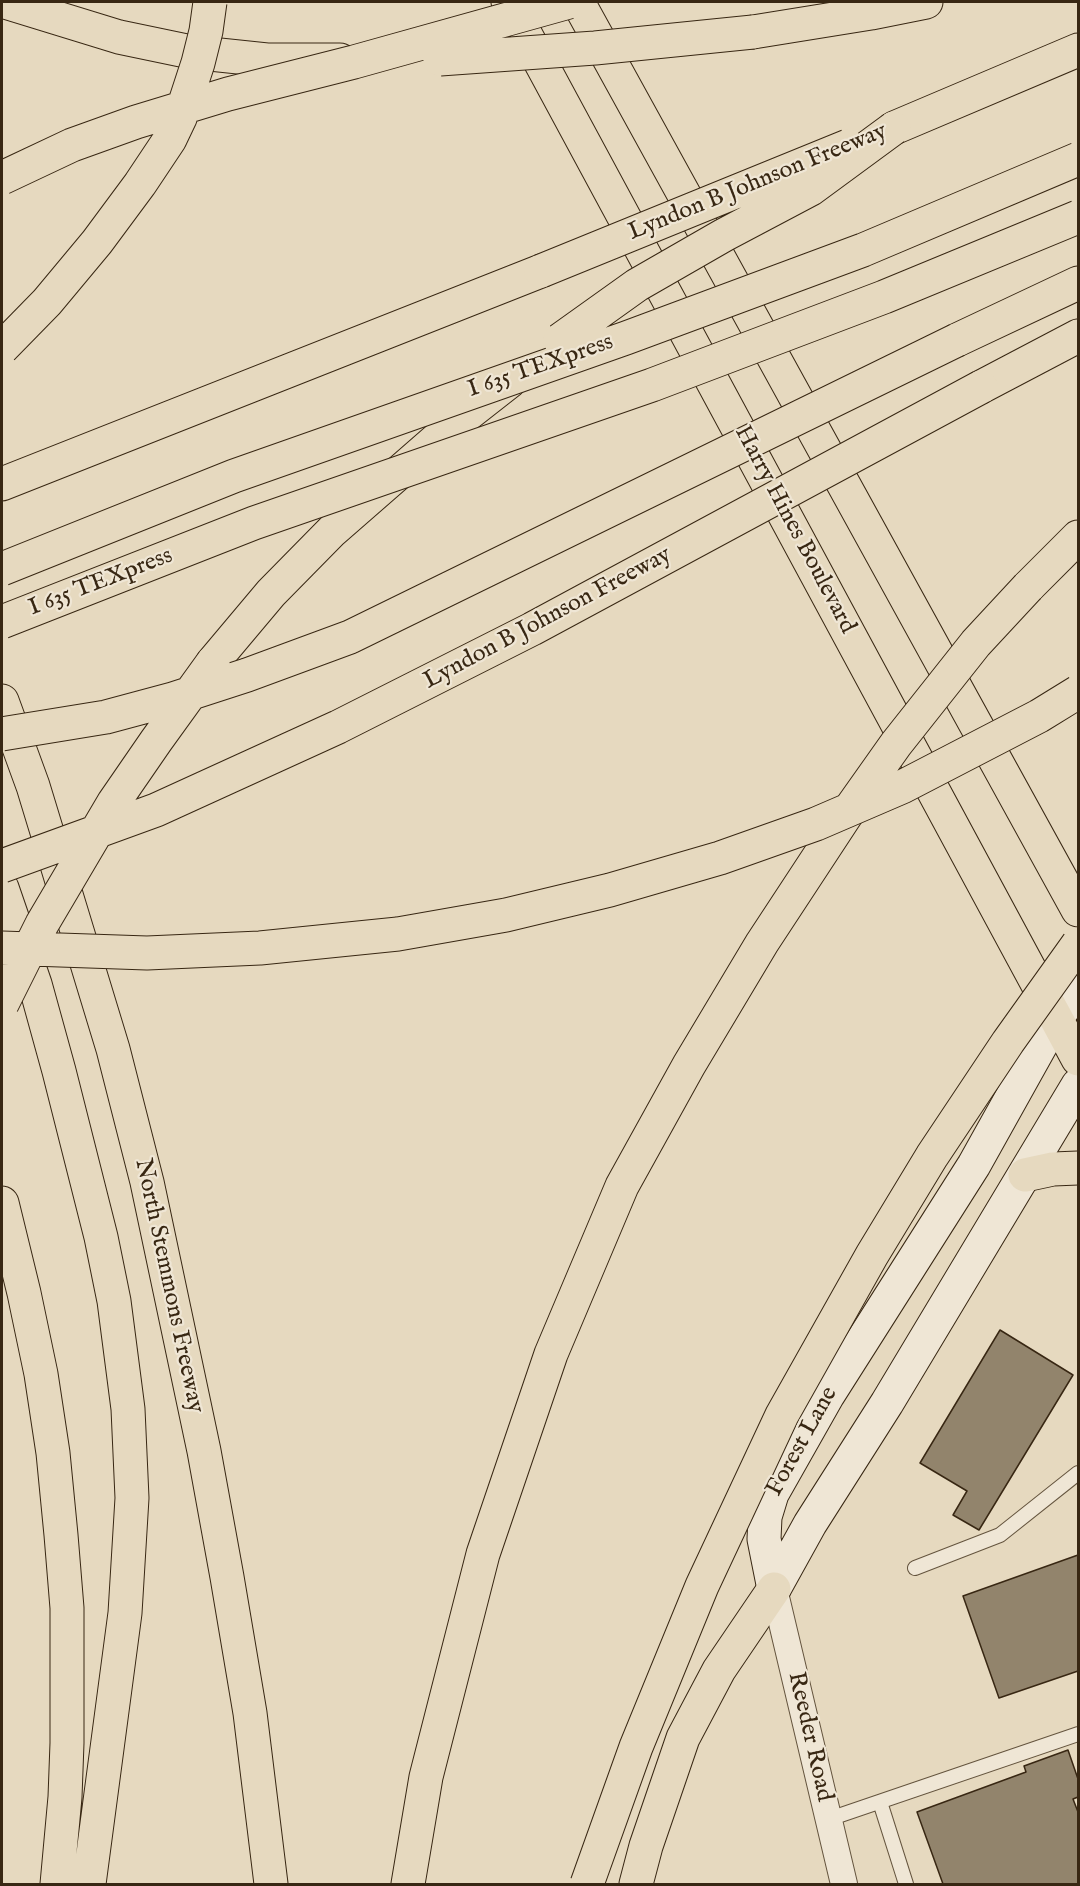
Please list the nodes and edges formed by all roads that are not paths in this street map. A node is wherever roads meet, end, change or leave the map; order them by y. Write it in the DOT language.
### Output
graph roads {
  1 [pos="5,2"];
  2 [pos="210,2"];
  3 [pos="508,2"];
  4 [pos="569,2"];
  5 [pos="578,2"];
  6 [pos="926,2"];
  7 [pos="1078,50"];
  8 [pos="894,128"];
  9 [pos="1078,159"];
  10 [pos="2,178"];
  11 [pos="1078,217"];
  12 [pos="1078,283"];
  13 [pos="1078,336"];
  14 [pos="2,348"];
  15 [pos="2,484"];
  16 [pos="1078,537"];
  17 [pos="2,569"];
  18 [pos="2,622"];
  19 [pos="1078,692"];
  20 [pos="2,701"];
  21 [pos="2,735"];
  22 [pos="2,761"];
  23 [pos="33,786"];
  24 [pos="2,866"];
  25 [pos="2,888"];
  26 [pos="1078,910"];
  27 [pos="1078,944"];
  28 [pos="2,948"];
  29 [pos="1078,990"];
  30 [pos="2,1004"];
  31 [pos="1056,1018"];
  32 [pos="1078,1059"];
  33 [pos="1078,1085"];
  34 [pos="1078,1168"];
  35 [pos="1025,1175"];
  36 [pos="2,1203"];
  37 [pos="1078,1473"];
  38 [pos="915,1568"];
  39 [pos="774,1589"];
  40 [pos="1078,1734"];
  41 [pos="880,1802"];
  42 [pos="829,1820"];
  43 [pos="57,1884"];
  44 [pos="88,1884"];
  45 [pos="271,1884"];
  46 [pos="408,1884"];
  47 [pos="587,1884"];
  48 [pos="636,1884"];
  49 [pos="844,1884"];
  50 [pos="906,1884"];
  1 -- 6 [label="main road, bridge"];
  2 -- 14 [label="main road, bridge"];
  3 -- 31 [label="main road, Harry Hines Boulevard"];
  4 -- 10 [label="main road, bridge"];
  5 -- 26 [label="main road"];
  7 -- 8 [label="main road, Lyndon B Johnson Freeway"];
  8 -- 15 [label="main road, Lyndon B Johnson Freeway, bridge"];
  8 -- 30 [label="main road, bridge"];
  9 -- 17 [label="main road, I 635 TEXpress, bridge"];
  11 -- 18 [label="main road, I 635 TEXpress, bridge"];
  12 -- 21 [label="main road, bridge"];
  13 -- 24 [label="main road, Lyndon B Johnson Freeway, bridge"];
  16 -- 46 [label="main road, bridge"];
  19 -- 28 [label="main road, bridge"];
  20 -- 23 [label="main road, North Stemmons Freeway"];
  22 -- 23 [label="main road"];
  23 -- 45 [label="main road, North Stemmons Freeway"];
  25 -- 44 [label="main road"];
  27 -- 47 [label="main road, bridge"];
  29 -- 31 [label="main road, Forest Lane"];
  31 -- 32 [label="main road, Harry Hines Boulevard"];
  31 -- 39 [label="main road, Forest Lane"];
  33 -- 35 [label="main road, Forest Lane"];
  34 -- 35 [label="main road"];
  35 -- 39 [label="main road, Forest Lane"];
  36 -- 43 [label="main road"];
  37 -- 38 [label="lane"];
  39 -- 42 [label="street, Reeder Road"];
  39 -- 48 [label="main road"];
  40 -- 41 [label="lane"];
  41 -- 42 [label="lane"];
  41 -- 50 [label="lane"];
  42 -- 49 [label="street, Reeder Road"];
}
